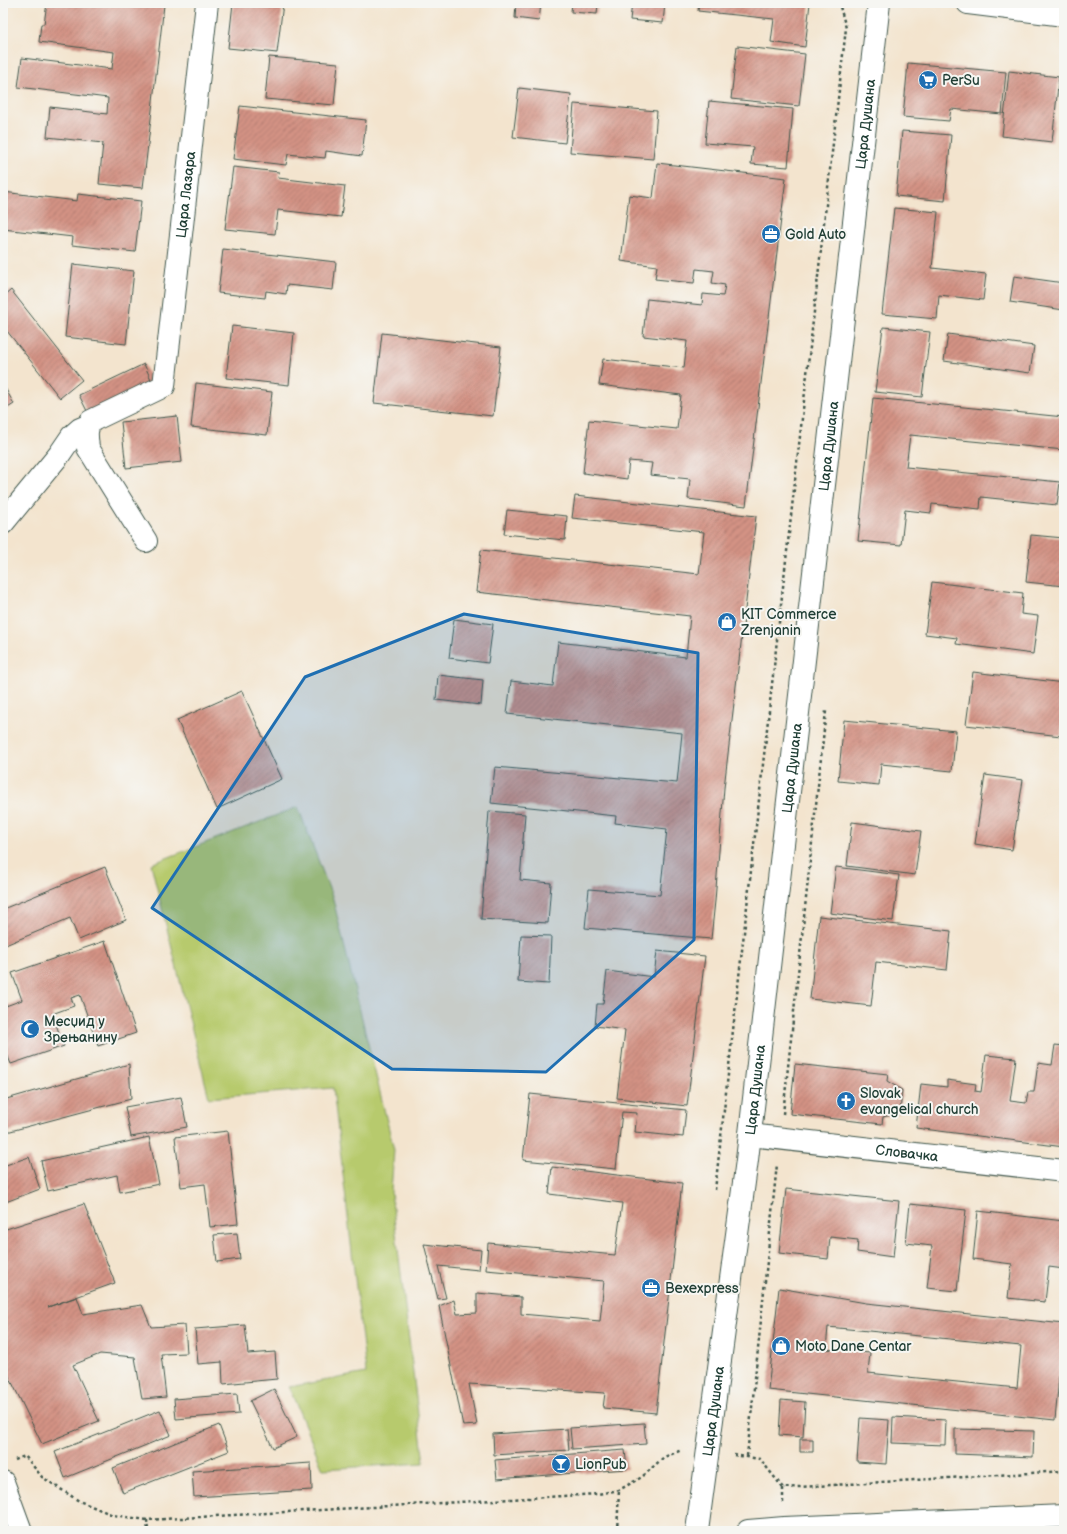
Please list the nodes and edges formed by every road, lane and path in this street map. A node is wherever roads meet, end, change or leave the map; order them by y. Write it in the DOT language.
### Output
graph roads {
  1 [pos="207,3"];
  2 [pos="839,3"];
  3 [pos="879,3"];
  4 [pos="968,3"];
  5 [pos="1064,15"];
  6 [pos="87,426"];
  7 [pos="3,523"];
  8 [pos="146,541"];
  9 [pos="827,704"];
  10 [pos="750,1135"];
  11 [pos="780,1138"];
  12 [pos="1064,1170"];
  13 [pos="714,1196"];
  14 [pos="708,1452"];
  15 [pos="747,1456"];
  16 [pos="10,1462"];
  17 [pos="1064,1471"];
  18 [pos="3,1482"];
  19 [pos="619,1490"];
  20 [pos="1064,1516"];
  21 [pos="147,1520"];
  22 [pos="21,1531"];
  23 [pos="148,1531"];
  24 [pos="617,1531"];
  25 [pos="697,1531"];
  26 [pos="748,1531"];
  1 -- 6 [label="street, Цара Лазара"];
  2 -- 13 [label="path"];
  3 -- 10 [label="street, Цара Душана"];
  4 -- 5 [label="street"];
  6 -- 7 [label="street"];
  6 -- 8 [label="street"];
  9 -- 11 [label="path"];
  10 -- 11 [label="street, Словачка"];
  10 -- 14 [label="street, Цара Душана"];
  11 -- 12 [label="street, Словачка"];
  11 -- 15 [label="path"];
  14 -- 15 [label="path"];
  14 -- 19 [label="path"];
  14 -- 25 [label="street, Цара Душана"];
  15 -- 17 [label="path"];
  16 -- 21 [label="path"];
  18 -- 22 [label="street"];
  19 -- 21 [label="path"];
  19 -- 24 [label="path"];
  20 -- 26 [label="street"];
  21 -- 23 [label="path"];
}
